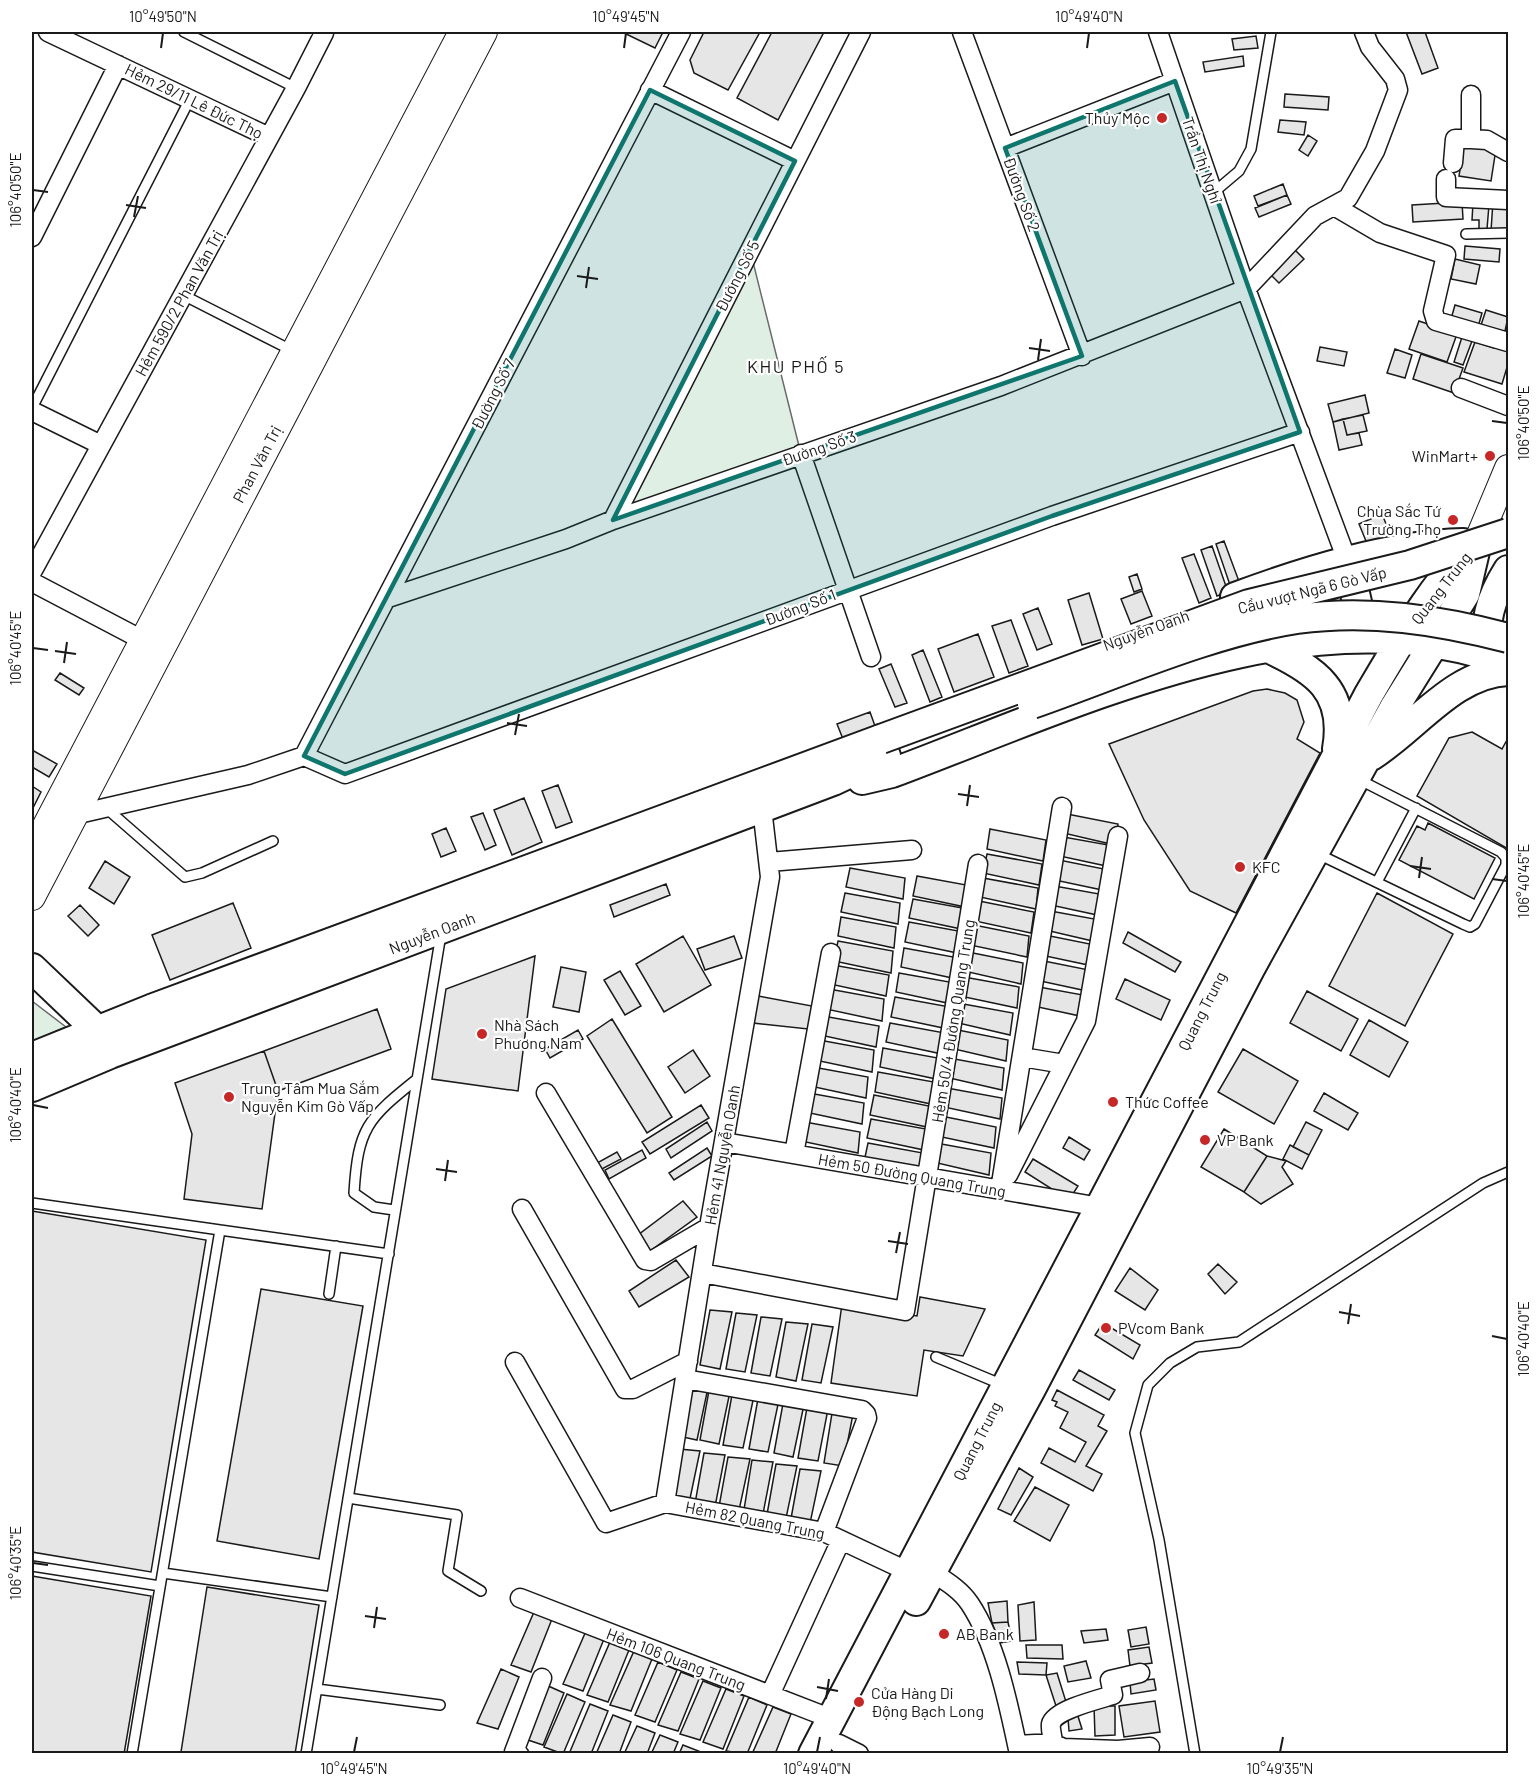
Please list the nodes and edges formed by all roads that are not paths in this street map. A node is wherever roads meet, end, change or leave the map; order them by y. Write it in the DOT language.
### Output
graph roads {
  1 [pos="48,32"];
  2 [pos="184,32"];
  3 [pos="323,32"];
  4 [pos="462,32"];
  5 [pos="484,32"];
  6 [pos="681,32"];
  7 [pos="861,32"];
  8 [pos="962,32"];
  9 [pos="1158,32"];
  10 [pos="1271,32"];
  11 [pos="1364,32"];
  12 [pos="118,65"];
  13 [pos="1175,81"];
  14 [pos="296,88"];
  15 [pos="650,90"];
  16 [pos="1471,95"];
  17 [pos="190,99"];
  18 [pos="269,137"];
  19 [pos="1471,139"];
  20 [pos="1005,148"];
  21 [pos="1509,152"];
  22 [pos="795,161"];
  23 [pos="1213,193"];
  24 [pos="1509,200"];
  25 [pos="1334,206"];
  26 [pos="1509,233"];
  27 [pos="1466,234"];
  28 [pos="32,237"];
  29 [pos="1246,289"];
  30 [pos="183,295"];
  31 [pos="1509,342"];
  32 [pos="296,352"];
  33 [pos="1082,356"];
  34 [pos="1461,388"];
  35 [pos="1509,406"];
  36 [pos="32,409"];
  37 [pos="1300,432"];
  38 [pos="101,444"];
  39 [pos="801,454"];
  40 [pos="1509,468"];
  41 [pos="613,520"];
  42 [pos="1509,522"];
  43 [pos="1509,533"];
  44 [pos="1478,542"];
  45 [pos="1509,543"];
  46 [pos="1348,562"];
  47 [pos="1509,570"];
  48 [pos="32,572"];
  49 [pos="1293,576"];
  50 [pos="32,582"];
  51 [pos="1454,588"];
  52 [pos="846,590"];
  53 [pos="388,598"];
  54 [pos="1501,606"];
  55 [pos="1365,637"];
  56 [pos="1402,639"];
  57 [pos="1308,640"];
  58 [pos="1433,643"];
  59 [pos="152,645"];
  60 [pos="1268,648"];
  61 [pos="870,657"];
  62 [pos="1507,658"];
  63 [pos="883,748"];
  64 [pos="304,756"];
  65 [pos="1335,757"];
  66 [pos="1360,769"];
  67 [pos="830,770"];
  68 [pos="1062,807"];
  69 [pos="106,808"];
  70 [pos="762,808"];
  71 [pos="1416,808"];
  72 [pos="74,816"];
  73 [pos="1118,836"];
  74 [pos="273,840"];
  75 [pos="1302,846"];
  76 [pos="912,850"];
  77 [pos="32,852"];
  78 [pos="769,862"];
  79 [pos="978,864"];
  80 [pos="1377,882"];
  81 [pos="32,897"];
  82 [pos="441,929"];
  83 [pos="831,954"];
  84 [pos="32,968"];
  85 [pos="97,1030"];
  86 [pos="32,1057"];
  87 [pos="1022,1057"];
  88 [pos="1064,1064"];
  89 [pos="417,1080"];
  90 [pos="32,1087"];
  91 [pos="546,1093"];
  92 [pos="724,1142"];
  93 [pos="794,1154"];
  94 [pos="1509,1172"];
  95 [pos="928,1178"];
  96 [pos="1000,1190"];
  97 [pos="32,1203"];
  98 [pos="1100,1207"];
  99 [pos="522,1209"];
  100 [pos="394,1210"];
  101 [pos="709,1227"];
  102 [pos="220,1230"];
  103 [pos="336,1246"];
  104 [pos="389,1254"];
  105 [pos="702,1272"];
  106 [pos="329,1294"];
  107 [pos="936,1357"];
  108 [pos="516,1362"];
  109 [pos="686,1370"];
  110 [pos="1016,1384"];
  111 [pos="348,1498"];
  112 [pos="665,1503"];
  113 [pos="824,1532"];
  114 [pos="841,1540"];
  115 [pos="32,1566"];
  116 [pos="920,1572"];
  117 [pos="163,1573"];
  118 [pos="160,1586"];
  119 [pos="481,1590"];
  120 [pos="332,1597"];
  121 [pos="520,1598"];
  122 [pos="1140,1673"];
  123 [pos="542,1678"];
  124 [pos="317,1689"];
  125 [pos="770,1695"];
  126 [pos="440,1705"];
  127 [pos="1053,1743"];
  128 [pos="835,1745"];
  129 [pos="1150,1747"];
  130 [pos="1018,1749"];
  131 [pos="1119,1752"];
  132 [pos="132,1754"];
  133 [pos="306,1754"];
  134 [pos="519,1754"];
  135 [pos="1195,1754"];
  1 -- 12 [label="street, Hẻm 29/11 Lê Đức Thọ"];
  2 -- 14 [label="lane"];
  3 -- 14 [label="street, Hẻm 590/2 Phan Văn Trị"];
  4 -- 32 [label="main road, Phan Văn Trị"];
  5 -- 59 [label="main road, Phan Văn Trị"];
  6 -- 15 [label="street, Đường Số 7"];
  7 -- 22 [label="street, Đường Số 5"];
  8 -- 20 [label="street, Đường Số 2"];
  9 -- 13 [label="street, Trần Thị Nghỉ"];
  10 -- 23 [label="lane"];
  11 -- 25 [label="street"];
  12 -- 17 [label="street, Hẻm 29/11 Lê Đức Thọ"];
  12 -- 28 [label="street, Hẻm 29/11 Lê Đức Thọ"];
  13 -- 20 [label="street"];
  13 -- 23 [label="street, Trần Thị Nghỉ"];
  14 -- 18 [label="street, Hẻm 590/2 Phan Văn Trị"];
  15 -- 22 [label="street"];
  15 -- 53 [label="street, Đường Số 7"];
  16 -- 19 [label="street"];
  17 -- 18 [label="street, Hẻm 29/11 Lê Đức Thọ"];
  17 -- 36 [label="lane"];
  18 -- 30 [label="street, Hẻm 590/2 Phan Văn Trị"];
  19 -- 21 [label="street"];
  19 -- 24 [label="street"];
  20 -- 33 [label="street, Đường Số 2"];
  22 -- 41 [label="street, Đường Số 5"];
  23 -- 29 [label="street, Trần Thị Nghỉ"];
  25 -- 29 [label="street"];
  25 -- 31 [label="street"];
  26 -- 27 [label="lane"];
  29 -- 33 [label="street, Đường Số 3"];
  29 -- 37 [label="street, Trần Thị Nghỉ"];
  30 -- 32 [label="lane"];
  30 -- 38 [label="street, Hẻm 590/2 Phan Văn Trị"];
  32 -- 59 [label="main road, Phan Văn Trị"];
  33 -- 39 [label="street, Đường Số 3"];
  34 -- 35 [label="street"];
  36 -- 38 [label="street"];
  37 -- 46 [label="street"];
  37 -- 52 [label="street, Đường Số 1"];
  38 -- 48 [label="street, Hẻm 590/2 Phan Văn Trị"];
  39 -- 41 [label="street, Đường Số 3"];
  39 -- 52 [label="street"];
  40 -- 44 [label="main road"];
  41 -- 53 [label="street, Đường Số 3"];
  42 -- 44 [label="main road"];
  43 -- 63 [label="main road, Cầu vượt Ngã 6 Gò Vấp, bridge"];
  44 -- 45 [label="main road, Nguyễn Oanh"];
  44 -- 46 [label="main road, Nguyễn Oanh"];
  44 -- 51 [label="main road, Quang Trung"];
  46 -- 49 [label="main road, Nguyễn Oanh"];
  46 -- 55 [label="main road"];
  47 -- 54 [label="main road"];
  49 -- 57 [label="main road"];
  49 -- 67 [label="main road, Nguyễn Oanh"];
  50 -- 59 [label="street"];
  51 -- 54 [label="main road"];
  51 -- 56 [label="main road, Quang Trung"];
  51 -- 58 [label="main road, Quang Trung"];
  52 -- 61 [label="street"];
  52 -- 64 [label="street, Đường Số 1"];
  53 -- 64 [label="street, Đường Số 7"];
  54 -- 62 [label="main road"];
  55 -- 56 [label="main road, Nguyễn Oanh"];
  55 -- 57 [label="main road, Nguyễn Oanh"];
  56 -- 58 [label="main road, Nguyễn Oanh"];
  56 -- 65 [label="main road, Quang Trung"];
  57 -- 60 [label="main road, Nguyễn Oanh"];
  58 -- 62 [label="main road, Nguyễn Oanh"];
  58 -- 66 [label="main road, Quang Trung"];
  59 -- 72 [label="main road, Phan Văn Trị"];
  59 -- 77 [label="main road, Phan Văn Trị"];
  60 -- 65 [label="main road"];
  60 -- 67 [label="main road, Nguyễn Oanh"];
  62 -- 63 [label="main road, Cầu vượt Ngã 6 Gò Vấp, bridge"];
  62 -- 66 [label="main road"];
  63 -- 67 [label="main road, Nguyễn Oanh"];
  64 -- 69 [label="street"];
  65 -- 75 [label="main road, Quang Trung"];
  66 -- 71 [label="lane"];
  66 -- 75 [label="main road, Quang Trung"];
  67 -- 70 [label="main road, Nguyễn Oanh"];
  67 -- 85 [label="main road, Nguyễn Oanh"];
  68 -- 87 [label="street"];
  69 -- 72 [label="street"];
  69 -- 74 [label="lane"];
  70 -- 78 [label="street, Hẻm 41 Nguyễn Oanh"];
  70 -- 82 [label="main road, Nguyễn Oanh"];
  71 -- 80 [label="lane"];
  71 -- 80 [label="lane"];
  72 -- 81 [label="main road, Phan Văn Trị"];
  73 -- 88 [label="street"];
  75 -- 80 [label="lane"];
  75 -- 98 [label="main road, Quang Trung"];
  75 -- 110 [label="main road, Quang Trung"];
  76 -- 78 [label="street"];
  78 -- 92 [label="street, Hẻm 41 Nguyễn Oanh"];
  79 -- 95 [label="street, Hẻm 50/4 Đường Quang Trung"];
  82 -- 89 [label="lane"];
  82 -- 90 [label="main road, Nguyễn Oanh"];
  83 -- 93 [label="street"];
  84 -- 85 [label="main road"];
  85 -- 86 [label="main road, Nguyễn Oanh"];
  87 -- 88 [label="street"];
  87 -- 96 [label="street"];
  88 -- 96 [label="street"];
  89 -- 100 [label="lane"];
  89 -- 100 [label="lane"];
  91 -- 101 [label="street"];
  92 -- 93 [label="street, Hẻm 50 Đường Quang Trung"];
  92 -- 101 [label="street, Hẻm 41 Nguyễn Oanh"];
  93 -- 95 [label="street, Hẻm 50 Đường Quang Trung"];
  94 -- 135 [label="lane"];
  95 -- 96 [label="street, Hẻm 50 Đường Quang Trung"];
  95 -- 105 [label="street, Hẻm 50/4 Đường Quang Trung"];
  96 -- 98 [label="street, Hẻm 50 Đường Quang Trung"];
  97 -- 102 [label="lane"];
  98 -- 110 [label="main road, Quang Trung"];
  99 -- 109 [label="street"];
  100 -- 104 [label="lane"];
  101 -- 105 [label="street, Hẻm 41 Nguyễn Oanh"];
  102 -- 103 [label="lane"];
  102 -- 117 [label="lane"];
  103 -- 104 [label="lane"];
  103 -- 106 [label="lane"];
  104 -- 111 [label="lane"];
  105 -- 109 [label="street, Hẻm 41 Nguyễn Oanh"];
  107 -- 110 [label="lane"];
  108 -- 112 [label="street"];
  109 -- 112 [label="street, Hẻm 41 Nguyễn Oanh"];
  109 -- 113 [label="street"];
  110 -- 116 [label="main road, Quang Trung"];
  111 -- 119 [label="lane"];
  111 -- 120 [label="lane"];
  112 -- 113 [label="street, Hẻm 82 Quang Trung"];
  113 -- 114 [label="street, Hẻm 82 Quang Trung"];
  114 -- 116 [label="street, Hẻm 82 Quang Trung"];
  114 -- 125 [label="street"];
  115 -- 118 [label="lane"];
  116 -- 128 [label="main road, Quang Trung"];
  116 -- 130 [label="street, Hẻm 82 Quang Trung"];
  117 -- 118 [label="lane"];
  117 -- 120 [label="lane"];
  118 -- 132 [label="lane"];
  120 -- 124 [label="lane"];
  121 -- 125 [label="street, Hẻm 106 Quang Trung"];
  122 -- 127 [label="street"];
  123 -- 134 [label="street"];
  124 -- 126 [label="lane"];
  124 -- 133 [label="lane"];
  125 -- 128 [label="street, Hẻm 106 Quang Trung"];
  127 -- 130 [label="street"];
  127 -- 131 [label="street"];
  129 -- 131 [label="street"];
}
